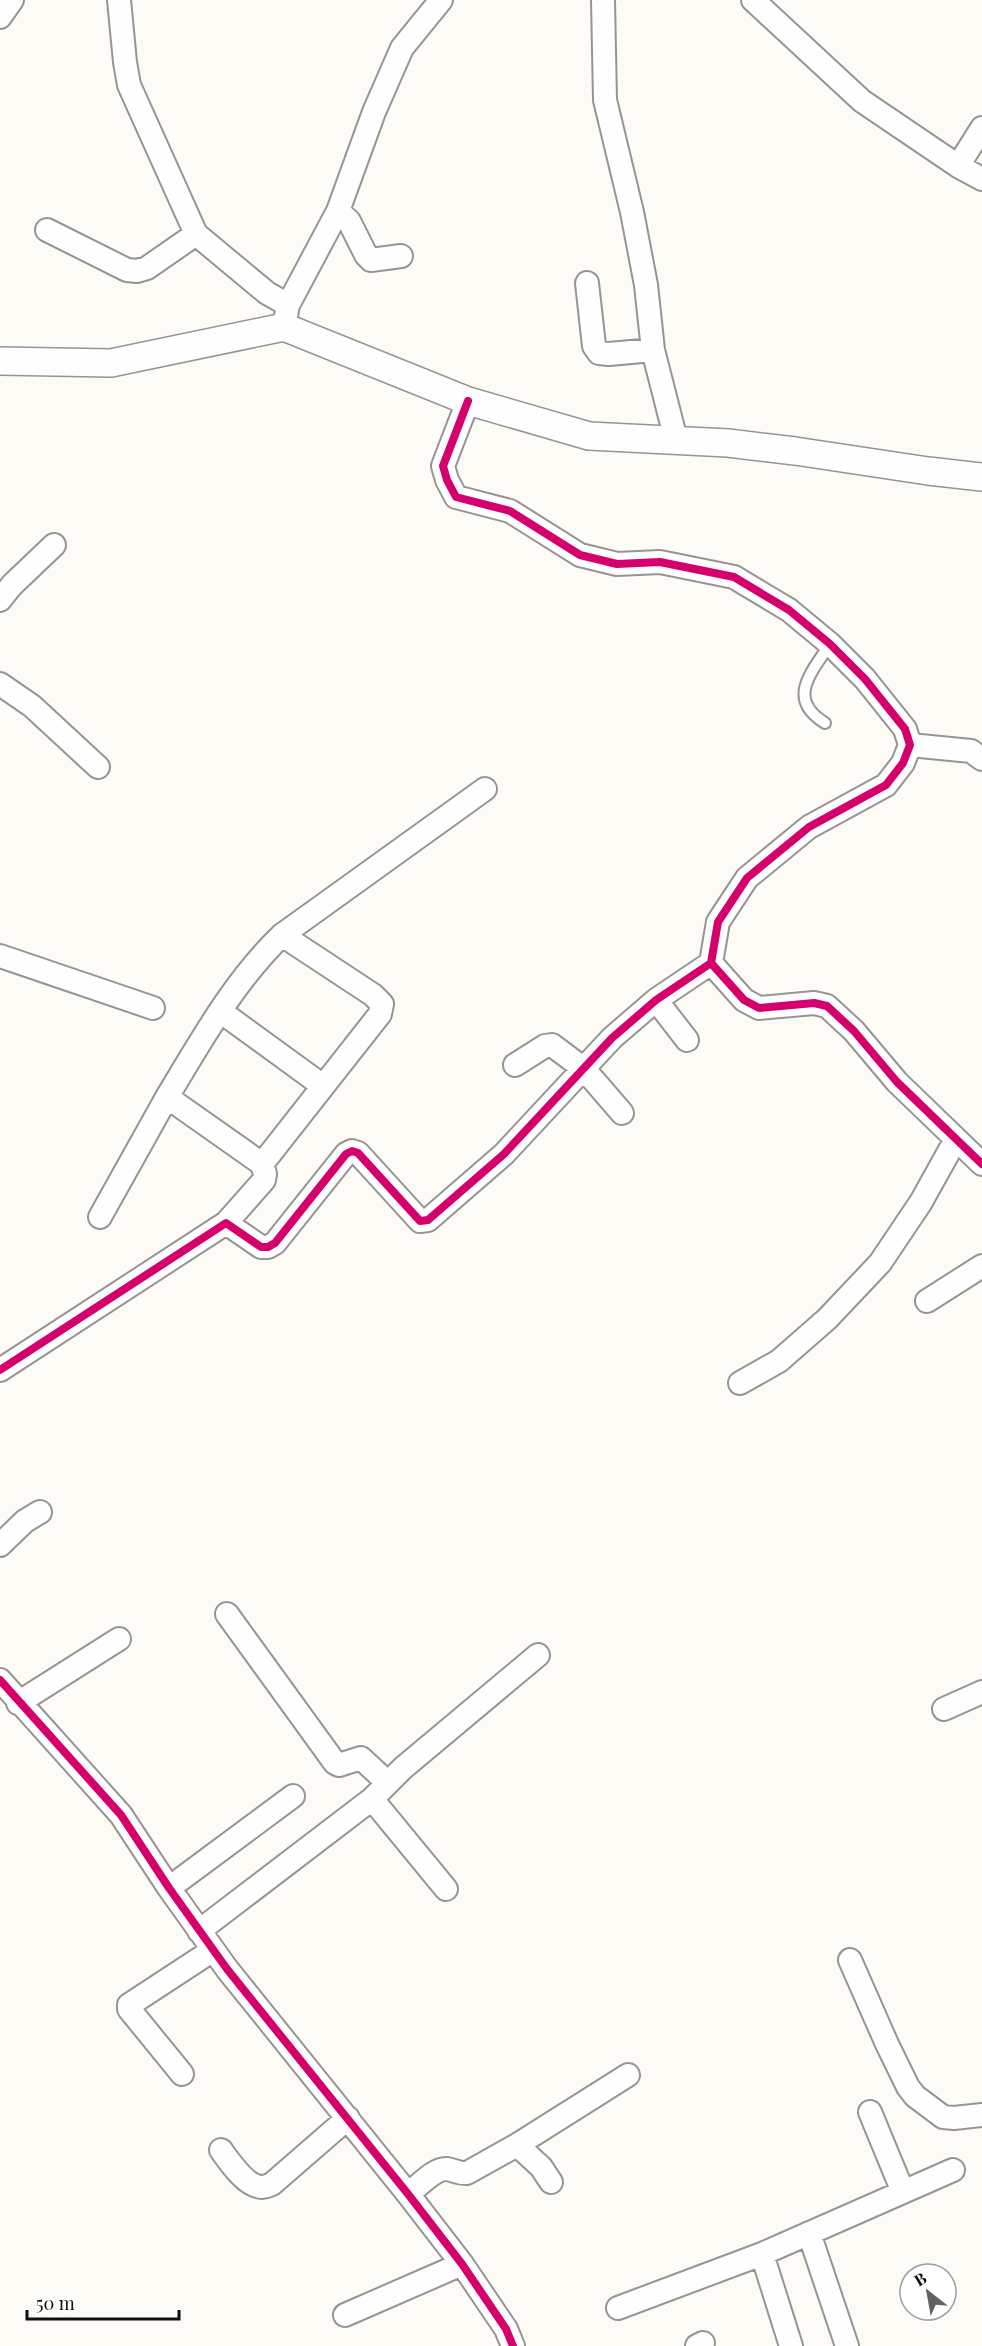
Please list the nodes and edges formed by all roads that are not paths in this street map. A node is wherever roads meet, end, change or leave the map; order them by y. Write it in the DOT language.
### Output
graph roads {
  1 [pos="12,0"];
  2 [pos="119,0"];
  3 [pos="441,0"];
  4 [pos="603,0"];
  5 [pos="753,0"];
  6 [pos="0,17"];
  7 [pos="982,128"];
  8 [pos="958,166"];
  9 [pos="982,179"];
  10 [pos="338,211"];
  11 [pos="47,230"];
  12 [pos="196,234"];
  13 [pos="401,256"];
  14 [pos="587,283"];
  15 [pos="286,316"];
  16 [pos="653,350"];
  17 [pos="0,361"];
  18 [pos="468,401"];
  19 [pos="676,440"];
  20 [pos="982,477"];
  21 [pos="54,545"];
  22 [pos="0,600"];
  23 [pos="830,644"];
  24 [pos="0,684"];
  25 [pos="825,723"];
  26 [pos="910,745"];
  27 [pos="982,759"];
  28 [pos="98,767"];
  29 [pos="485,789"];
  30 [pos="282,935"];
  31 [pos="0,956"];
  32 [pos="711,963"];
  33 [pos="656,1000"];
  34 [pos="153,1008"];
  35 [pos="220,1011"];
  36 [pos="687,1040"];
  37 [pos="515,1065"];
  38 [pos="584,1069"];
  39 [pos="323,1086"];
  40 [pos="167,1098"];
  41 [pos="622,1113"];
  42 [pos="956,1139"];
  43 [pos="262,1164"];
  44 [pos="982,1164"];
  45 [pos="100,1217"];
  46 [pos="226,1223"];
  47 [pos="982,1266"];
  48 [pos="927,1301"];
  49 [pos="0,1370"];
  50 [pos="740,1383"];
  51 [pos="40,1512"];
  52 [pos="0,1545"];
  53 [pos="227,1614"];
  54 [pos="119,1639"];
  55 [pos="538,1655"];
  56 [pos="0,1680"];
  57 [pos="982,1692"];
  58 [pos="18,1703"];
  59 [pos="944,1709"];
  60 [pos="380,1791"];
  61 [pos="293,1796"];
  62 [pos="169,1888"];
  63 [pos="446,1889"];
  64 [pos="199,1931"];
  65 [pos="213,1950"];
  66 [pos="850,1960"];
  67 [pos="182,2074"];
  68 [pos="628,2075"];
  69 [pos="870,2112"];
  70 [pos="982,2115"];
  71 [pos="348,2118"];
  72 [pos="518,2145"];
  73 [pos="221,2150"];
  74 [pos="953,2170"];
  75 [pos="551,2182"];
  76 [pos="903,2192"];
  77 [pos="408,2194"];
  78 [pos="809,2233"];
  79 [pos="762,2254"];
  80 [pos="462,2264"];
  81 [pos="618,2308"];
  82 [pos="345,2315"];
  83 [pos="513,2346"];
  84 [pos="791,2346"];
  85 [pos="847,2346"];
  1 -- 6 [label="street"];
  2 -- 12 [label="street"];
  3 -- 10 [label="street"];
  4 -- 16 [label="street"];
  5 -- 8 [label="street"];
  7 -- 8 [label="street"];
  8 -- 9 [label="street"];
  10 -- 13 [label="street"];
  10 -- 15 [label="street"];
  11 -- 12 [label="street"];
  12 -- 15 [label="street"];
  14 -- 16 [label="street"];
  15 -- 17 [label="street"];
  15 -- 18 [label="street"];
  16 -- 19 [label="street"];
  18 -- 19 [label="street"];
  18 -- 23 [label="street"];
  19 -- 20 [label="street"];
  21 -- 22 [label="street"];
  23 -- 25 [label="lane"];
  23 -- 26 [label="street"];
  24 -- 28 [label="street"];
  26 -- 27 [label="street"];
  26 -- 32 [label="street"];
  29 -- 30 [label="street"];
  30 -- 35 [label="street"];
  30 -- 39 [label="street"];
  31 -- 34 [label="street"];
  32 -- 33 [label="street"];
  32 -- 42 [label="street"];
  33 -- 36 [label="street"];
  33 -- 38 [label="street"];
  35 -- 39 [label="street"];
  35 -- 40 [label="street"];
  37 -- 38 [label="street"];
  38 -- 41 [label="street"];
  38 -- 46 [label="street"];
  39 -- 43 [label="street"];
  40 -- 43 [label="street"];
  40 -- 45 [label="street"];
  42 -- 44 [label="street"];
  42 -- 50 [label="street"];
  43 -- 46 [label="street"];
  46 -- 49 [label="street"];
  47 -- 48 [label="street"];
  51 -- 52 [label="street"];
  53 -- 60 [label="street"];
  54 -- 58 [label="street"];
  55 -- 60 [label="street"];
  56 -- 58 [label="street"];
  57 -- 59 [label="street"];
  58 -- 62 [label="street"];
  60 -- 63 [label="street"];
  60 -- 64 [label="street"];
  61 -- 62 [label="street"];
  62 -- 64 [label="street"];
  64 -- 65 [label="street"];
  65 -- 67 [label="street"];
  65 -- 71 [label="street"];
  66 -- 70 [label="street"];
  68 -- 72 [label="street"];
  69 -- 76 [label="street"];
  71 -- 73 [label="street"];
  71 -- 77 [label="street"];
  72 -- 75 [label="street"];
  72 -- 77 [label="street"];
  74 -- 76 [label="street"];
  76 -- 78 [label="street"];
  77 -- 80 [label="street"];
  78 -- 79 [label="street"];
  78 -- 85 [label="street"];
  79 -- 81 [label="street"];
  79 -- 84 [label="street"];
  80 -- 82 [label="street"];
  80 -- 83 [label="street"];
}
